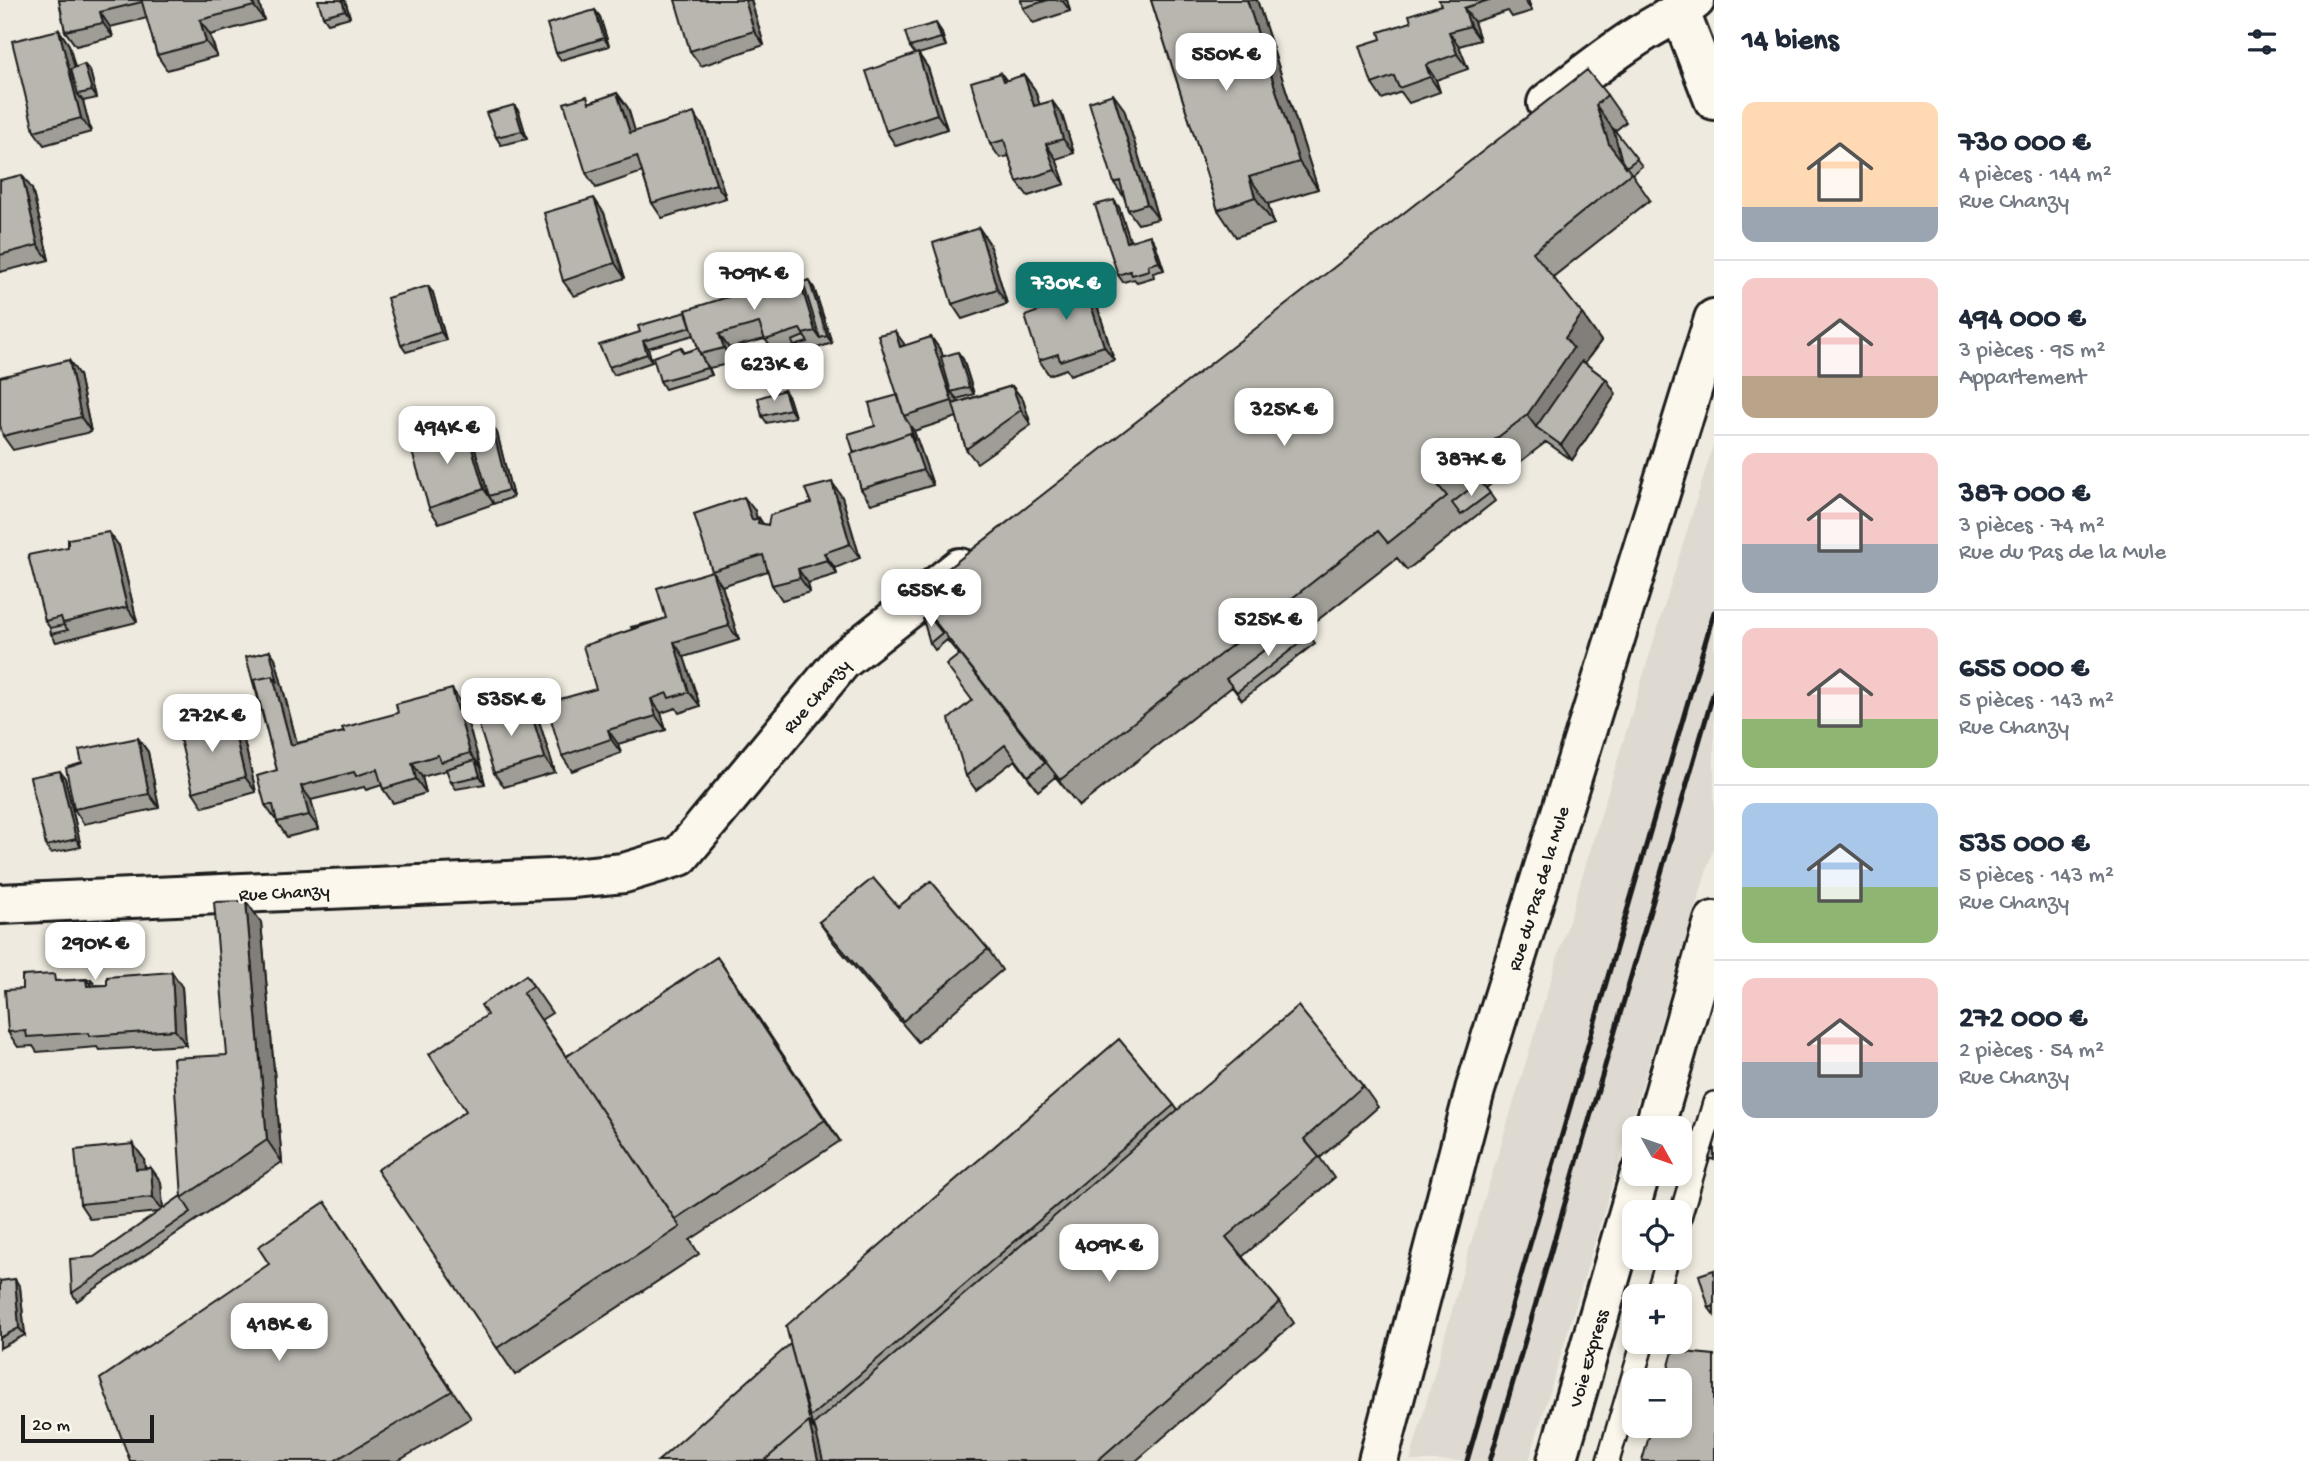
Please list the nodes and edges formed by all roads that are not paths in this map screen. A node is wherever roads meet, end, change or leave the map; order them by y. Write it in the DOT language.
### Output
graph roads {
  1 [pos="1687,6"];
  2 [pos="1714,100"];
  3 [pos="1519,125"];
  4 [pos="1714,319"];
  5 [pos="986,547"];
  6 [pos="0,904"];
  7 [pos="1714,921"];
  8 [pos="1714,1103"];
  9 [pos="1658,1116"];
  10 [pos="1637,1186"];
  11 [pos="1685,1200"];
  12 [pos="1639,1354"];
  13 [pos="1378,1461"];
  14 [pos="1557,1461"];
  15 [pos="1608,1461"];
  1 -- 2 [label="street"];
  1 -- 3 [label="street"];
  4 -- 13 [label="street, Rue du Pas de la Mule"];
  5 -- 6 [label="street, Rue Chanzy"];
  7 -- 9 [label="street"];
  8 -- 11 [label="lane"];
  10 -- 14 [label="street, Voie Express"];
  12 -- 15 [label="lane"];
}
